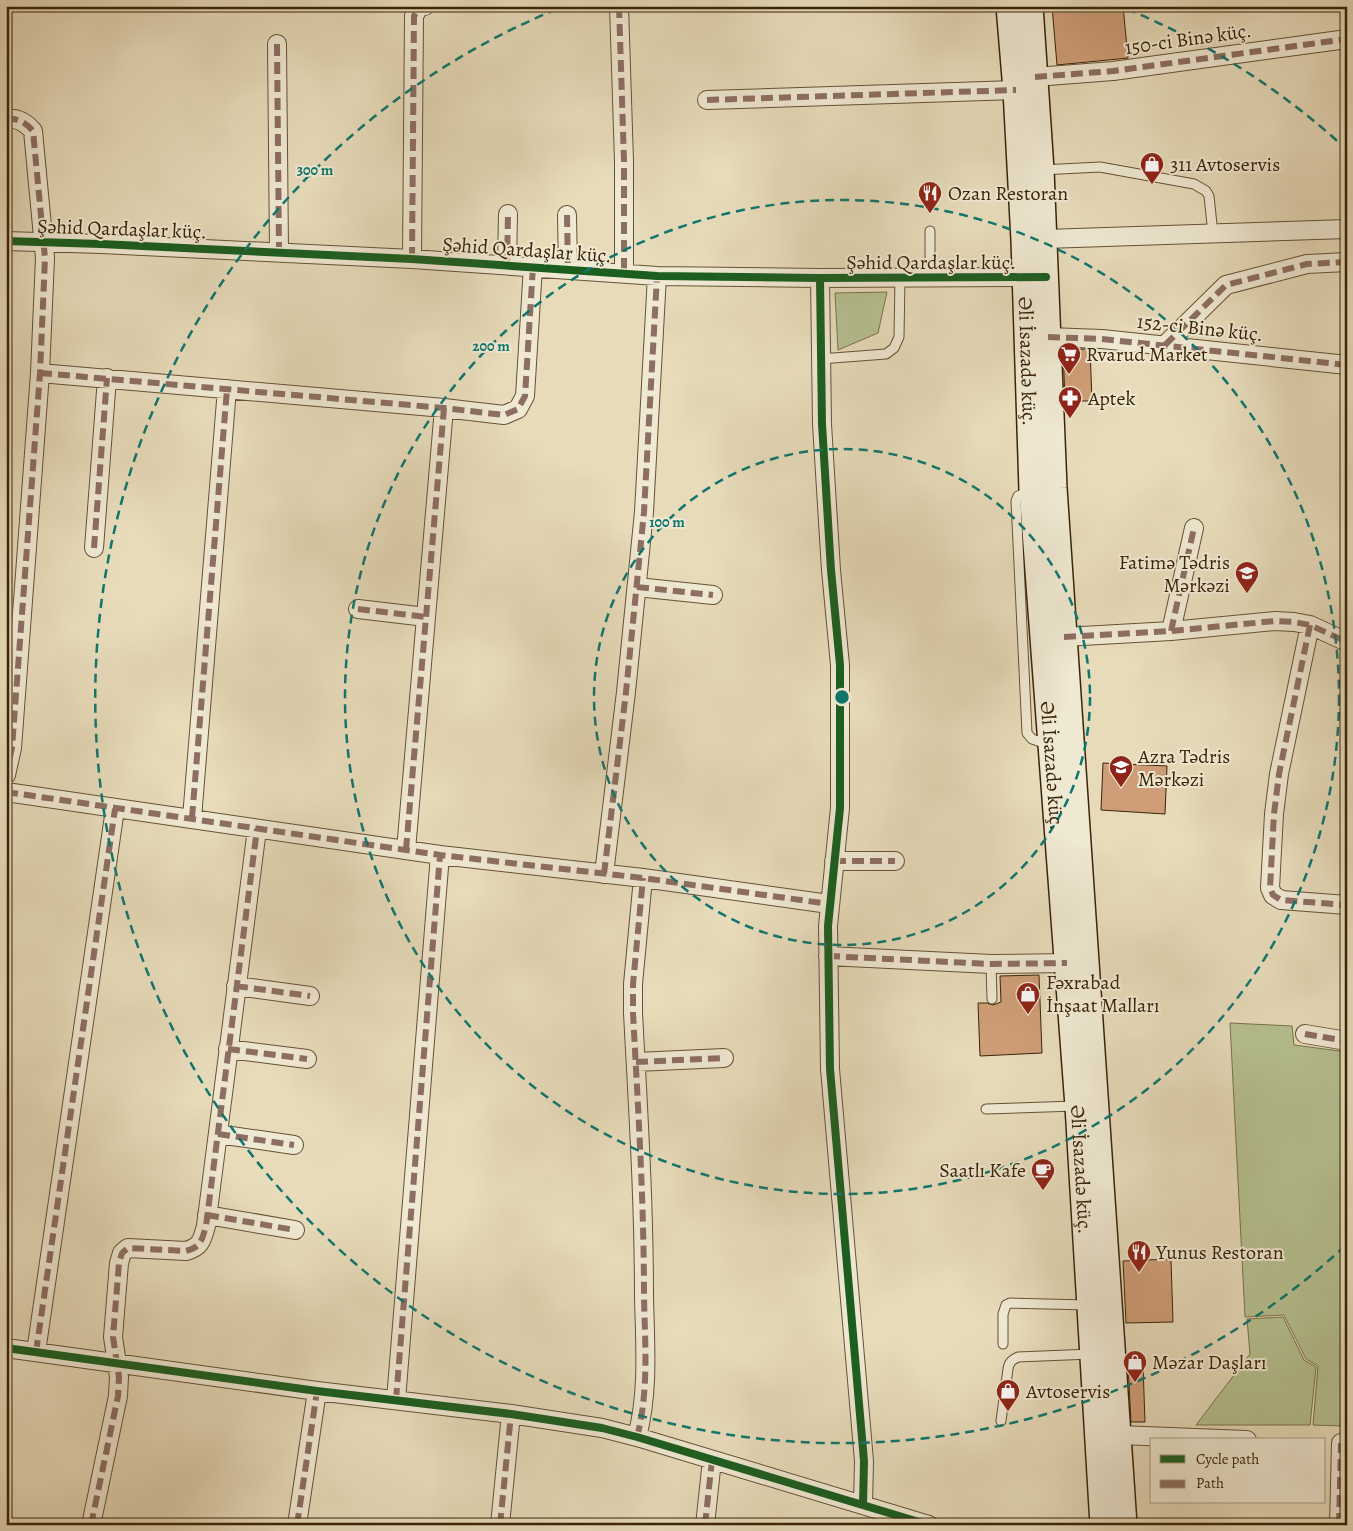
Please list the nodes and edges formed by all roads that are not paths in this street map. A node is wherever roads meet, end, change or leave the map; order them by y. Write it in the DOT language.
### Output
graph roads {
  1 [pos="425,6"];
  2 [pos="619,6"];
  3 [pos="1010,6"];
  4 [pos="1030,6"];
  5 [pos="1347,40"];
  6 [pos="277,44"];
  7 [pos="1026,84"];
  8 [pos="706,100"];
  9 [pos="6,119"];
  10 [pos="1041,170"];
  11 [pos="508,214"];
  12 [pos="568,215"];
  13 [pos="1347,229"];
  14 [pos="930,231"];
  15 [pos="1213,234"];
  16 [pos="1034,239"];
  17 [pos="6,241"];
  18 [pos="44,243"];
  19 [pos="279,252"];
  20 [pos="412,259"];
  21 [pos="1347,262"];
  22 [pos="507,265"];
  23 [pos="533,266"];
  24 [pos="568,269"];
  25 [pos="624,274"];
  26 [pos="657,276"];
  27 [pos="930,277"];
  28 [pos="1035,277"];
  29 [pos="820,278"];
  30 [pos="900,278"];
  31 [pos="1048,337"];
  32 [pos="1165,345"];
  33 [pos="820,359"];
  34 [pos="1347,364"];
  35 [pos="40,373"];
  36 [pos="107,378"];
  37 [pos="227,389"];
  38 [pos="444,408"];
  39 [pos="1194,528"];
  40 [pos="94,548"];
  41 [pos="637,587"];
  42 [pos="713,595"];
  43 [pos="358,609"];
  44 [pos="426,617"];
  45 [pos="1310,625"];
  46 [pos="1170,631"];
  47 [pos="1064,637"];
  48 [pos="1347,642"];
  49 [pos="6,775"];
  50 [pos="6,792"];
  51 [pos="115,809"];
  52 [pos="192,818"];
  53 [pos="257,829"];
  54 [pos="406,850"];
  55 [pos="440,855"];
  56 [pos="834,861"];
  57 [pos="895,861"];
  58 [pos="604,874"];
  59 [pos="643,878"];
  60 [pos="829,904"];
  61 [pos="1347,905"];
  62 [pos="828,956"];
  63 [pos="1076,963"];
  64 [pos="991,964"];
  65 [pos="236,986"];
  66 [pos="310,996"];
  67 [pos="992,999"];
  68 [pos="1305,1034"];
  69 [pos="1347,1040"];
  70 [pos="228,1049"];
  71 [pos="724,1058"];
  72 [pos="307,1059"];
  73 [pos="636,1062"];
  74 [pos="1078,1106"];
  75 [pos="986,1108"];
  76 [pos="218,1134"];
  77 [pos="294,1145"];
  78 [pos="207,1215"];
  79 [pos="295,1230"];
  80 [pos="1090,1305"];
  81 [pos="1003,1344"];
  82 [pos="6,1348"];
  83 [pos="36,1352"];
  84 [pos="1093,1354"];
  85 [pos="117,1363"];
  86 [pos="317,1391"];
  87 [pos="396,1400"];
  88 [pos="511,1414"];
  89 [pos="1002,1421"];
  90 [pos="1108,1436"];
  91 [pos="637,1437"];
  92 [pos="1178,1438"];
  93 [pos="1337,1443"];
  94 [pos="712,1460"];
  95 [pos="863,1505"];
  96 [pos="91,1525"];
  97 [pos="297,1525"];
  98 [pos="500,1525"];
  99 [pos="705,1525"];
  100 [pos="928,1525"];
  101 [pos="1103,1525"];
  102 [pos="1124,1525"];
  103 [pos="1339,1525"];
  1 -- 20 [label="street"];
  2 -- 25 [label="street"];
  3 -- 7 [label="main road, Əli İsazadə küç."];
  4 -- 7 [label="main road, Əli İsazadə küç."];
  5 -- 7 [label="street, 150-ci Binə küç."];
  6 -- 19 [label="street"];
  7 -- 8 [label="street, 150-ci Binə küç."];
  7 -- 10 [label="main road, Əli İsazadə küç."];
  7 -- 16 [label="main road, Əli İsazadə küç."];
  9 -- 18 [label="street"];
  10 -- 15 [label="lane"];
  10 -- 16 [label="main road, Əli İsazadə küç."];
  11 -- 22 [label="street"];
  12 -- 24 [label="street"];
  13 -- 15 [label="street"];
  14 -- 27 [label="lane"];
  15 -- 16 [label="street"];
  16 -- 28 [label="main road, Əli İsazadə küç."];
  17 -- 18 [label="street, Şəhid Qardaşlar küç."];
  18 -- 19 [label="street, Şəhid Qardaşlar küç."];
  18 -- 35 [label="street"];
  19 -- 20 [label="street, Şəhid Qardaşlar küç."];
  20 -- 22 [label="street, Şəhid Qardaşlar küç."];
  21 -- 32 [label="street"];
  22 -- 23 [label="street, Şəhid Qardaşlar küç."];
  23 -- 24 [label="street, Şəhid Qardaşlar küç."];
  23 -- 38 [label="street"];
  24 -- 25 [label="street, Şəhid Qardaşlar küç."];
  25 -- 26 [label="street, Şəhid Qardaşlar küç."];
  26 -- 29 [label="street, Şəhid Qardaşlar küç."];
  26 -- 41 [label="street"];
  27 -- 28 [label="street, Şəhid Qardaşlar küç."];
  27 -- 30 [label="street, Şəhid Qardaşlar küç."];
  28 -- 31 [label="main road, Əli İsazadə küç."];
  28 -- 63 [label="main road, Əli İsazadə küç."];
  29 -- 30 [label="street, Şəhid Qardaşlar küç."];
  29 -- 33 [label="street"];
  30 -- 33 [label="lane"];
  31 -- 32 [label="street, 152-ci Binə küç."];
  31 -- 47 [label="main road, Əli İsazadə küç."];
  32 -- 34 [label="street, 152-ci Binə küç."];
  33 -- 56 [label="street"];
  35 -- 36 [label="street"];
  35 -- 49 [label="street"];
  36 -- 37 [label="street"];
  36 -- 40 [label="street"];
  37 -- 38 [label="street"];
  37 -- 52 [label="street"];
  38 -- 44 [label="street"];
  39 -- 46 [label="street"];
  41 -- 42 [label="street"];
  41 -- 58 [label="street"];
  43 -- 44 [label="street"];
  44 -- 54 [label="street"];
  45 -- 46 [label="street"];
  45 -- 48 [label="street"];
  45 -- 61 [label="street"];
  46 -- 47 [label="street"];
  47 -- 63 [label="main road, Əli İsazadə küç."];
  50 -- 51 [label="street"];
  51 -- 52 [label="street"];
  51 -- 83 [label="street"];
  52 -- 53 [label="street"];
  53 -- 54 [label="street"];
  53 -- 65 [label="street"];
  54 -- 55 [label="street"];
  55 -- 58 [label="street"];
  55 -- 87 [label="street"];
  56 -- 57 [label="street"];
  56 -- 60 [label="street"];
  58 -- 59 [label="street"];
  59 -- 60 [label="street"];
  59 -- 73 [label="street"];
  60 -- 62 [label="street"];
  62 -- 64 [label="street"];
  62 -- 95 [label="street"];
  63 -- 64 [label="street"];
  63 -- 74 [label="main road, Əli İsazadə küç."];
  63 -- 90 [label="main road, Əli İsazadə küç."];
  64 -- 67 [label="lane"];
  65 -- 66 [label="street"];
  65 -- 70 [label="street"];
  68 -- 69 [label="street"];
  70 -- 72 [label="street"];
  70 -- 76 [label="street"];
  71 -- 73 [label="street"];
  73 -- 91 [label="street"];
  74 -- 75 [label="lane"];
  74 -- 80 [label="main road, Əli İsazadə küç."];
  76 -- 77 [label="street"];
  76 -- 78 [label="street"];
  78 -- 79 [label="street"];
  78 -- 85 [label="street"];
  80 -- 81 [label="lane"];
  80 -- 84 [label="main road, Əli İsazadə küç."];
  82 -- 83 [label="street"];
  83 -- 85 [label="street"];
  84 -- 89 [label="lane"];
  84 -- 90 [label="main road, Əli İsazadə küç."];
  85 -- 86 [label="street"];
  85 -- 96 [label="street"];
  86 -- 87 [label="street"];
  86 -- 97 [label="street"];
  87 -- 88 [label="street"];
  88 -- 91 [label="street"];
  88 -- 98 [label="street"];
  90 -- 92 [label="street"];
  90 -- 101 [label="main road, Əli İsazadə küç."];
  90 -- 102 [label="main road, Əli İsazadə küç."];
  91 -- 94 [label="street"];
  93 -- 103 [label="street"];
  94 -- 95 [label="street"];
  94 -- 99 [label="street"];
  95 -- 100 [label="street"];
}
